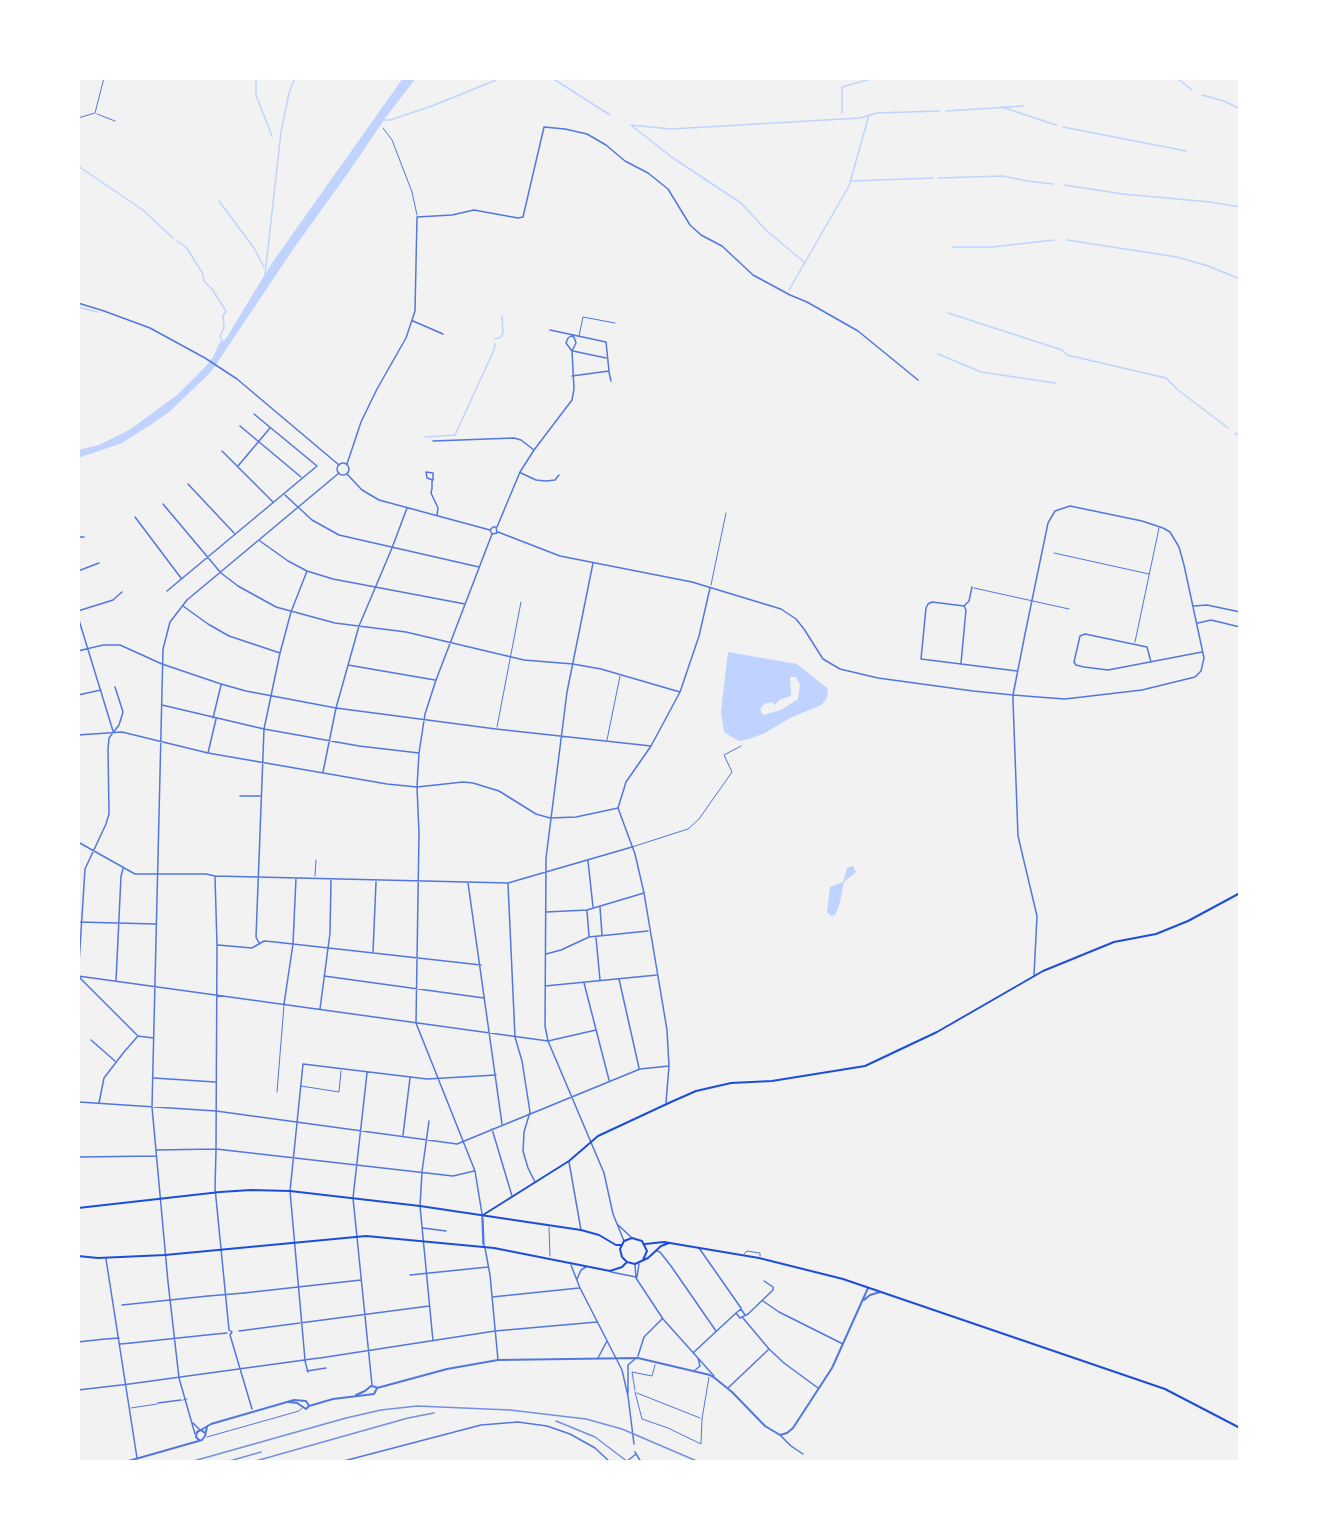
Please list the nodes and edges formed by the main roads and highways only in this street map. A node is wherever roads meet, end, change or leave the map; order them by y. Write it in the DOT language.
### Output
graph roads {
  1 [pos="1240,893"];
  2 [pos="79,1206"];
  3 [pos="493,1208"];
  4 [pos="483,1215"];
  5 [pos="495,1217"];
  6 [pos="669,1243"];
  7 [pos="645,1244"];
  8 [pos="622,1245"];
  9 [pos="78,1256"];
  10 [pos="643,1260"];
  11 [pos="627,1262"];
  12 [pos="1240,1428"];
  1 -- 3 [label="main road"];
  2 -- 4 [label="main road"];
  3 -- 4 [label="main road"];
  3 -- 5 [label="main road"];
  4 -- 5 [label="main road"];
  5 -- 8 [label="main road"];
  6 -- 7 [label="main road"];
  6 -- 10 [label="main road"];
  6 -- 12 [label="main road"];
  7 -- 8 [label="main road"];
  7 -- 10 [label="main road"];
  8 -- 11 [label="main road"];
  9 -- 11 [label="main road"];
  10 -- 11 [label="main road"];
}
